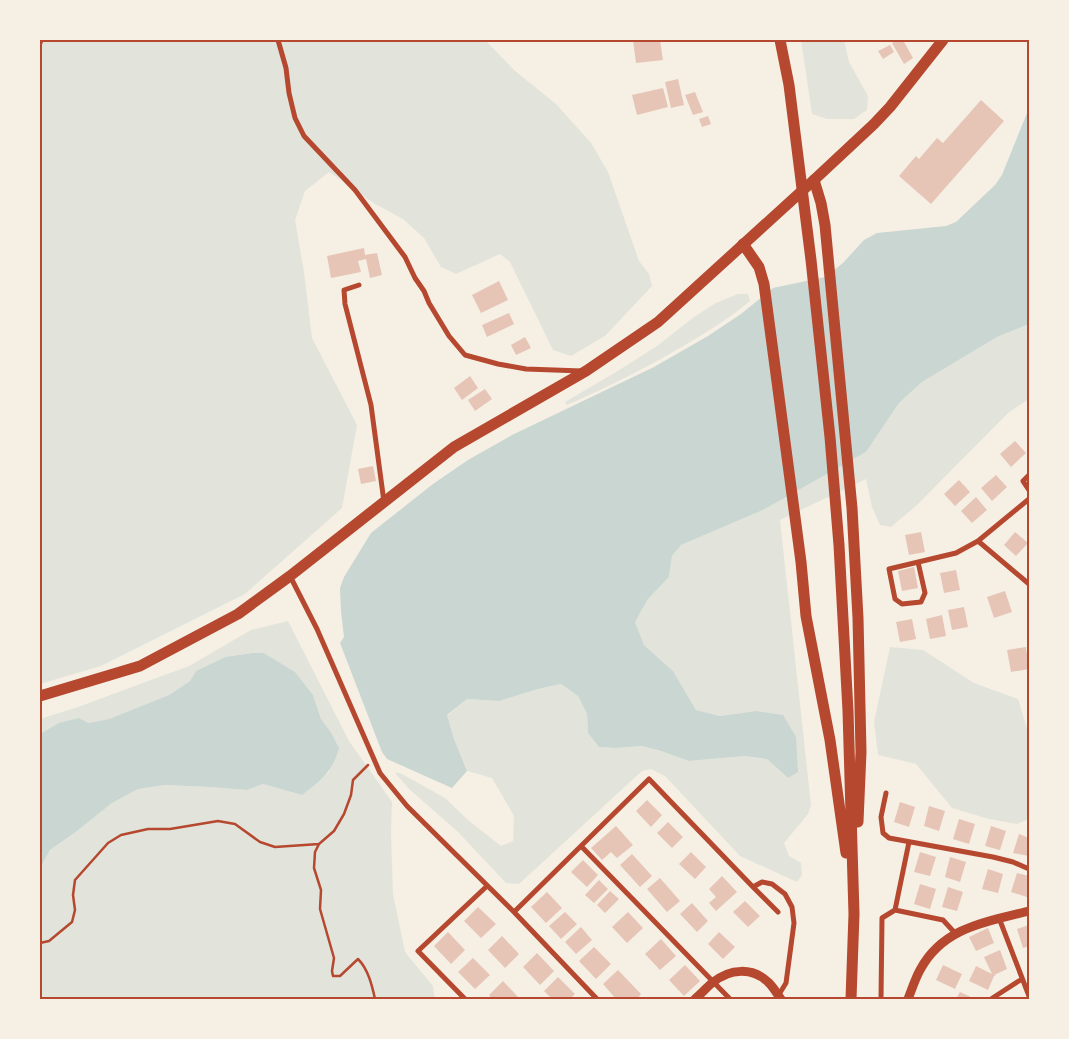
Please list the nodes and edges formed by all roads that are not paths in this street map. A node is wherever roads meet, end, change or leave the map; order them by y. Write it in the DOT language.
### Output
graph roads {
  1 [pos="278,40"];
  2 [pos="780,40"];
  3 [pos="943,40"];
  4 [pos="814,180"];
  5 [pos="742,244"];
  6 [pos="359,285"];
  7 [pos="586,371"];
  8 [pos="1029,475"];
  9 [pos="1029,490"];
  10 [pos="1029,499"];
  11 [pos="384,502"];
  12 [pos="978,541"];
  13 [pos="918,562"];
  14 [pos="290,576"];
  15 [pos="1029,584"];
  16 [pos="40,696"];
  17 [pos="886,793"];
  18 [pos="909,842"];
  19 [pos="581,846"];
  20 [pos="1029,869"];
  21 [pos="487,886"];
  22 [pos="753,886"];
  23 [pos="895,910"];
  24 [pos="1029,911"];
  25 [pos="514,912"];
  26 [pos="778,912"];
  27 [pos="854,914"];
  28 [pos="999,918"];
  29 [pos="955,933"];
  30 [pos="1022,979"];
  31 [pos="713,982"];
  32 [pos="1029,996"];
  33 [pos="780,997"];
  34 [pos="464,999"];
  35 [pos="597,999"];
  36 [pos="695,999"];
  37 [pos="730,999"];
  38 [pos="851,999"];
  39 [pos="881,999"];
  40 [pos="908,999"];
  41 [pos="991,999"];
  1 -- 7 [label="street"];
  2 -- 27 [label="main road"];
  3 -- 4 [label="main road"];
  4 -- 5 [label="main road"];
  4 -- 27 [label="main road"];
  5 -- 7 [label="main road"];
  5 -- 27 [label="main road"];
  6 -- 11 [label="street"];
  7 -- 11 [label="main road"];
  8 -- 9 [label="street"];
  10 -- 12 [label="street"];
  11 -- 14 [label="main road"];
  12 -- 13 [label="street"];
  12 -- 15 [label="street"];
  13 -- 13 [label="street"];
  14 -- 16 [label="main road"];
  14 -- 21 [label="street"];
  17 -- 18 [label="street"];
  18 -- 20 [label="street"];
  18 -- 23 [label="street"];
  19 -- 22 [label="street"];
  19 -- 25 [label="street"];
  19 -- 31 [label="street"];
  21 -- 25 [label="street"];
  21 -- 34 [label="street"];
  22 -- 26 [label="street"];
  22 -- 33 [label="street"];
  23 -- 29 [label="street"];
  23 -- 39 [label="street"];
  24 -- 28 [label="street"];
  25 -- 35 [label="street"];
  27 -- 38 [label="main road"];
  28 -- 29 [label="street"];
  28 -- 30 [label="street"];
  29 -- 40 [label="street"];
  30 -- 32 [label="street"];
  30 -- 41 [label="street"];
  31 -- 33 [label="street"];
  31 -- 36 [label="street"];
  31 -- 37 [label="street"];
}
